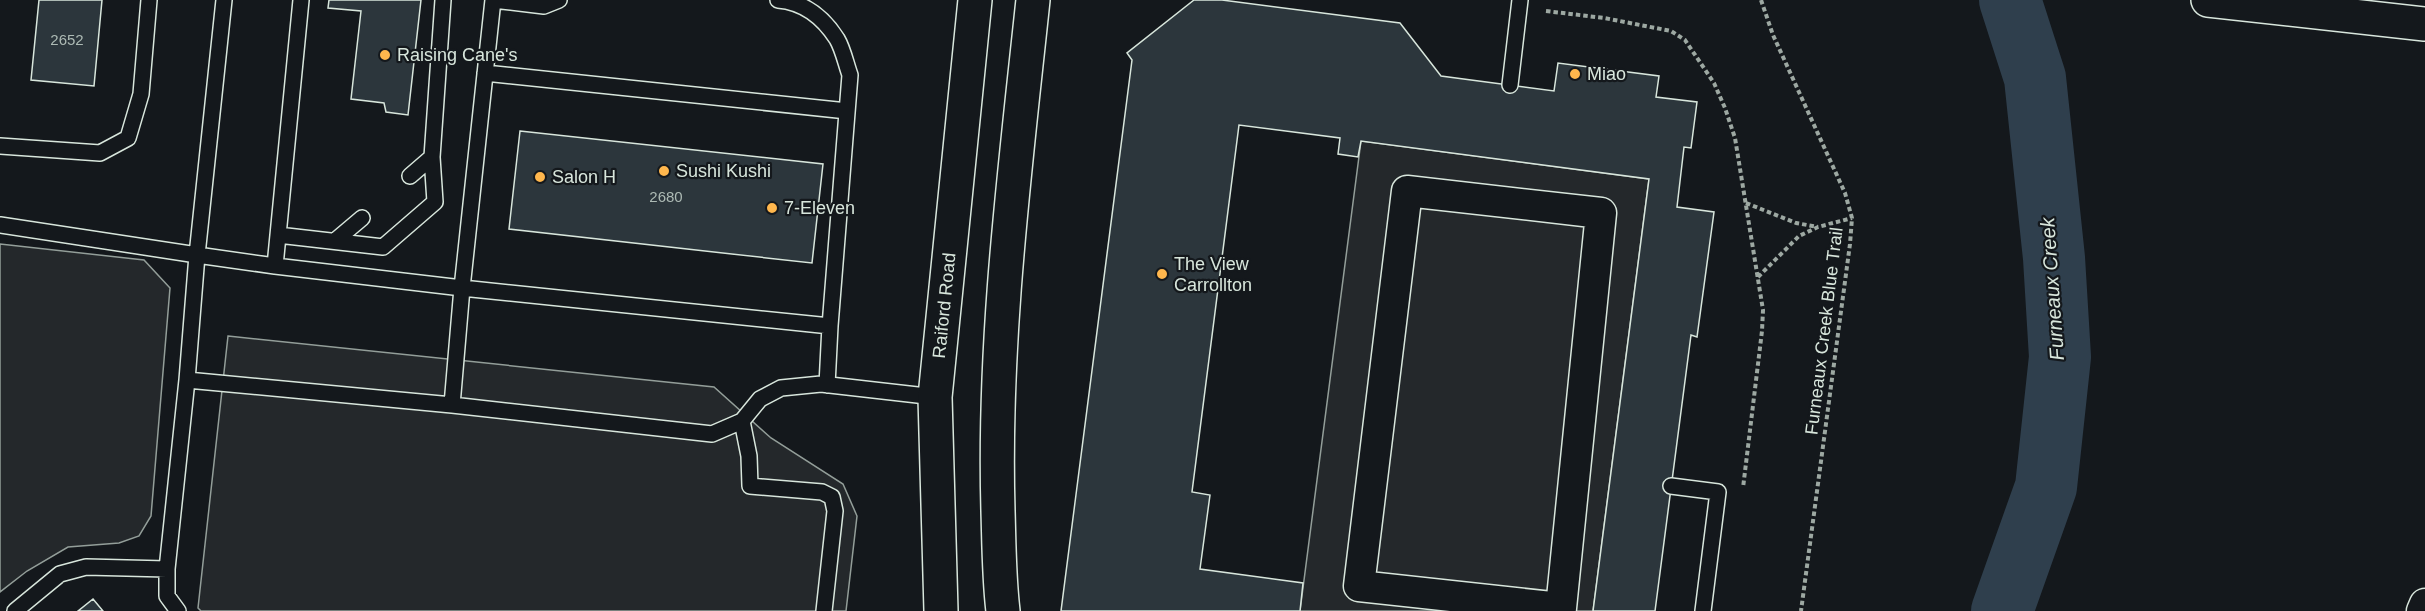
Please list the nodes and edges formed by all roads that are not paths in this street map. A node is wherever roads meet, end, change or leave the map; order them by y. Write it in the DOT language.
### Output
graph roads {
  1 [pos="149,0"];
  2 [pos="224,0"];
  3 [pos="301,0"];
  4 [pos="443,0"];
  5 [pos="493,0"];
  6 [pos="559,0"];
  7 [pos="778,0"];
  8 [pos="975,0"];
  9 [pos="1033,0"];
  10 [pos="1055,0"];
  11 [pos="1520,0"];
  12 [pos="2208,0"];
  13 [pos="2425,24"];
  14 [pos="1030,36"];
  15 [pos="485,73"];
  16 [pos="1510,85"];
  17 [pos="847,111"];
  18 [pos="0,146"];
  19 [pos="432,157"];
  20 [pos="410,176"];
  21 [pos="1559,207"];
  22 [pos="362,218"];
  23 [pos="0,225"];
  24 [pos="279,235"];
  25 [pos="336,240"];
  26 [pos="197,255"];
  27 [pos="275,266"];
  28 [pos="462,288"];
  29 [pos="830,326"];
  30 [pos="187,380"];
  31 [pos="827,385"];
  32 [pos="935,397"];
  33 [pos="452,405"];
  34 [pos="742,421"];
  35 [pos="1671,486"];
  36 [pos="167,569"];
  37 [pos="2425,604"];
  38 [pos="15,611"];
  39 [pos="178,611"];
  40 [pos="824,611"];
  41 [pos="941,611"];
  42 [pos="1003,611"];
  43 [pos="1703,611"];
  44 [pos="2422,611"];
  1 -- 18 [label="lane"];
  2 -- 26 [label="lane"];
  3 -- 24 [label="lane"];
  4 -- 19 [label="lane"];
  5 -- 6 [label="lane"];
  5 -- 15 [label="lane"];
  7 -- 17 [label="lane"];
  8 -- 32 [label="street, Raiford Road"];
  9 -- 14 [label="street"];
  10 -- 14 [label="street"];
  11 -- 16 [label="lane"];
  12 -- 13 [label="street"];
  14 -- 42 [label="street"];
  15 -- 17 [label="lane"];
  15 -- 28 [label="lane"];
  17 -- 29 [label="lane"];
  19 -- 20 [label="lane"];
  19 -- 25 [label="lane"];
  21 -- 21 [label="street"];
  22 -- 25 [label="lane"];
  23 -- 26 [label="lane"];
  24 -- 25 [label="lane"];
  24 -- 27 [label="lane"];
  26 -- 27 [label="lane"];
  26 -- 30 [label="lane"];
  27 -- 28 [label="lane"];
  28 -- 29 [label="lane"];
  28 -- 33 [label="lane"];
  29 -- 31 [label="lane"];
  30 -- 33 [label="lane"];
  30 -- 36 [label="lane"];
  31 -- 32 [label="lane"];
  31 -- 34 [label="lane"];
  32 -- 41 [label="street, Raiford Road"];
  33 -- 34 [label="lane"];
  34 -- 40 [label="lane"];
  35 -- 43 [label="lane"];
  36 -- 38 [label="lane"];
  36 -- 39 [label="lane"];
  37 -- 44 [label="street"];
}
